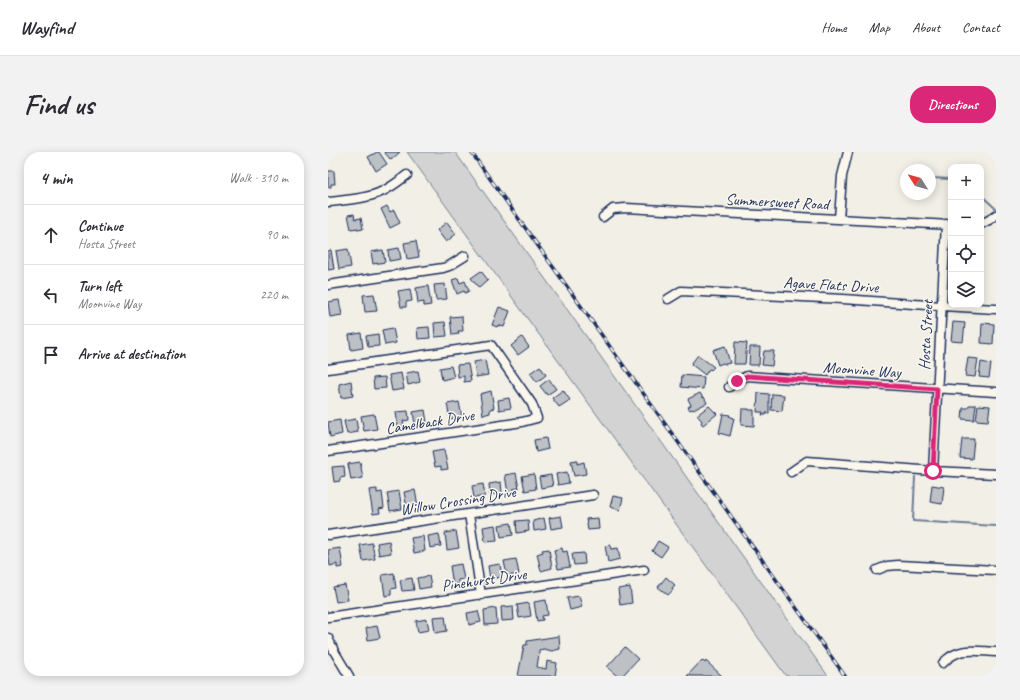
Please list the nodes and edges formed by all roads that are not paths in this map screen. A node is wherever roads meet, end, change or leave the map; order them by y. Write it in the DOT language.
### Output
graph roads {
  1 [pos="848,152"];
  2 [pos="407,175"];
  3 [pos="328,202"];
  4 [pos="996,215"];
  5 [pos="603,217"];
  6 [pos="839,219"];
  7 [pos="984,222"];
  8 [pos="948,225"];
  9 [pos="465,256"];
  10 [pos="328,285"];
  11 [pos="668,299"];
  12 [pos="942,306"];
  13 [pos="996,309"];
  14 [pos="328,369"];
  15 [pos="729,387"];
  16 [pos="937,389"];
  17 [pos="996,392"];
  18 [pos="328,451"];
  19 [pos="933,471"];
  20 [pos="791,472"];
  21 [pos="996,474"];
  22 [pos="592,495"];
  23 [pos="469,514"];
  24 [pos="328,535"];
  25 [pos="644,570"];
  26 [pos="877,570"];
  27 [pos="996,570"];
  28 [pos="481,595"];
  29 [pos="328,617"];
  30 [pos="328,638"];
  31 [pos="996,652"];
  32 [pos="943,663"];
  33 [pos="348,676"];
  1 -- 6 [label="street"];
  2 -- 3 [label="street"];
  4 -- 7 [label="street"];
  5 -- 6 [label="street, Summersweet Road"];
  6 -- 8 [label="street, Summersweet Road"];
  8 -- 12 [label="street, Hosta Street"];
  9 -- 10 [label="street"];
  11 -- 12 [label="street, Agave Flats Drive"];
  12 -- 13 [label="street, Agave Flats Drive"];
  12 -- 16 [label="street, Hosta Street"];
  14 -- 18 [label="street, Camelback Drive"];
  15 -- 16 [label="street, Moonvine Way"];
  16 -- 17 [label="street, Moonvine Way"];
  16 -- 19 [label="street, Hosta Street"];
  19 -- 20 [label="street"];
  19 -- 21 [label="street"];
  22 -- 23 [label="street, Willow Crossing Drive"];
  23 -- 24 [label="street, Willow Crossing Drive"];
  23 -- 28 [label="street"];
  25 -- 28 [label="street, Pinehurst Drive"];
  26 -- 27 [label="street"];
  28 -- 29 [label="street, Pinehurst Drive"];
  30 -- 33 [label="street"];
  31 -- 32 [label="street"];
}
